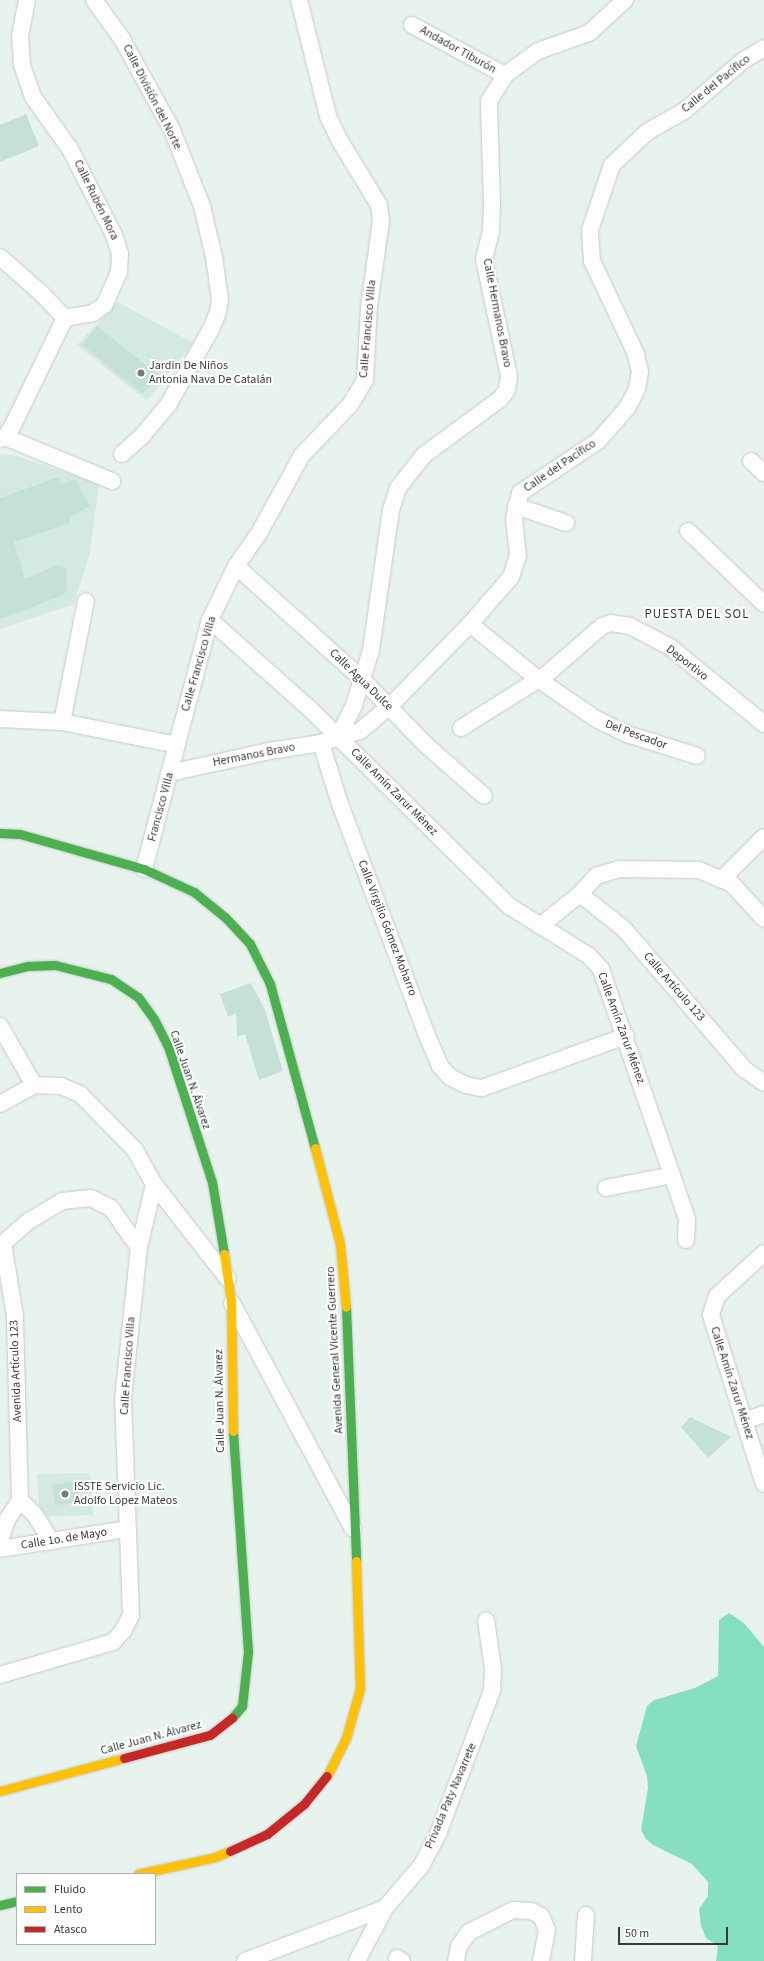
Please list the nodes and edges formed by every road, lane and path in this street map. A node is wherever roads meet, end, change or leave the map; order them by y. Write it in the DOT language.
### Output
graph roads {
  1 [pos="27,0"];
  2 [pos="94,0"];
  3 [pos="299,0"];
  4 [pos="625,0"];
  5 [pos="412,25"];
  6 [pos="764,48"];
  7 [pos="505,75"];
  8 [pos="0,257"];
  9 [pos="65,318"];
  10 [pos="3,438"];
  11 [pos="122,454"];
  12 [pos="751,461"];
  13 [pos="764,473"];
  14 [pos="112,481"];
  15 [pos="516,506"];
  16 [pos="566,523"];
  17 [pos="688,531"];
  18 [pos="236,566"];
  19 [pos="86,601"];
  20 [pos="764,604"];
  21 [pos="210,620"];
  22 [pos="470,624"];
  23 [pos="542,676"];
  24 [pos="363,680"];
  25 [pos="389,707"];
  26 [pos="0,719"];
  27 [pos="62,722"];
  28 [pos="764,724"];
  29 [pos="461,728"];
  30 [pos="338,737"];
  31 [pos="321,743"];
  32 [pos="177,745"];
  33 [pos="698,756"];
  34 [pos="170,773"];
  35 [pos="484,796"];
  36 [pos="0,833"];
  37 [pos="764,837"];
  38 [pos="144,869"];
  39 [pos="722,878"];
  40 [pos="580,894"];
  41 [pos="764,919"];
  42 [pos="540,926"];
  43 [pos="0,973"];
  44 [pos="0,1026"];
  45 [pos="626,1036"];
  46 [pos="764,1083"];
  47 [pos="34,1085"];
  48 [pos="0,1104"];
  49 [pos="672,1175"];
  50 [pos="154,1184"];
  51 [pos="606,1188"];
  52 [pos="686,1240"];
  53 [pos="2,1244"];
  54 [pos="139,1248"];
  55 [pos="764,1253"];
  56 [pos="229,1280"];
  57 [pos="231,1301"];
  58 [pos="764,1414"];
  59 [pos="744,1421"];
  60 [pos="764,1484"];
  61 [pos="20,1500"];
  62 [pos="128,1529"];
  63 [pos="355,1532"];
  64 [pos="0,1540"];
  65 [pos="51,1541"];
  66 [pos="0,1549"];
  67 [pos="486,1620"];
  68 [pos="0,1675"];
  69 [pos="0,1791"];
  70 [pos="143,1873"];
  71 [pos="16,1901"];
  72 [pos="0,1905"];
  73 [pos="385,1908"];
  74 [pos="586,1915"];
  75 [pos="245,1961"];
  76 [pos="357,1961"];
  77 [pos="456,1961"];
  78 [pos="541,1961"];
  79 [pos="583,1961"];
  1 -- 9 [label="street, Calle Rubén Mora"];
  2 -- 11 [label="street, Calle División del Norte"];
  3 -- 18 [label="street, Calle Francisco Villa"];
  4 -- 7 [label="street, Calle Hermanos Bravo"];
  5 -- 7 [label="street, Andador Tiburón"];
  6 -- 15 [label="street, Calle del Pacífico"];
  7 -- 24 [label="street, Calle Hermanos Bravo"];
  8 -- 9 [label="street"];
  9 -- 10 [label="street"];
  10 -- 14 [label="street"];
  12 -- 13 [label="street"];
  15 -- 16 [label="street"];
  15 -- 22 [label="street, Calle del Pacífico"];
  17 -- 20 [label="street"];
  18 -- 21 [label="street, Calle Francisco Villa"];
  18 -- 24 [label="street, Calle Agua Dulce"];
  19 -- 27 [label="street"];
  21 -- 30 [label="street, Calle Amín Zarur Ménez"];
  21 -- 32 [label="street, Calle Francisco Villa"];
  22 -- 23 [label="street"];
  22 -- 25 [label="street, Calle del Pacífico"];
  23 -- 28 [label="street, Deportivo"];
  23 -- 29 [label="street, Deportivo"];
  23 -- 33 [label="street, Del Pescador"];
  24 -- 25 [label="street, Calle Agua Dulce"];
  24 -- 30 [label="street, Calle Hermanos Bravo"];
  25 -- 30 [label="street, Calle del Pacífico"];
  25 -- 35 [label="street, Calle Agua Dulce"];
  26 -- 27 [label="street"];
  27 -- 32 [label="street"];
  30 -- 31 [label="street, Hermanos Bravo"];
  30 -- 42 [label="street, Calle Amín Zarur Ménez"];
  31 -- 34 [label="street, Hermanos Bravo"];
  31 -- 45 [label="street, Calle Virgilio Gómez Moharro"];
  32 -- 34 [label="street, Francisco Villa"];
  34 -- 38 [label="street, Francisco Villa"];
  36 -- 38 [label="street, Avenida General Vicente Guerrero"];
  37 -- 39 [label="street"];
  38 -- 63 [label="street, Avenida General Vicente Guerrero"];
  39 -- 40 [label="street"];
  39 -- 41 [label="street"];
  40 -- 42 [label="street"];
  40 -- 46 [label="street, Calle Artículo 123"];
  42 -- 45 [label="street, Calle Amín Zarur Ménez"];
  43 -- 56 [label="street, Calle Juan N. Álvarez"];
  44 -- 47 [label="street"];
  45 -- 49 [label="street, Calle Amín Zarur Ménez"];
  47 -- 48 [label="street"];
  47 -- 50 [label="street"];
  49 -- 51 [label="street"];
  49 -- 52 [label="street, Calle Amín Zarur Ménez"];
  50 -- 54 [label="street, Calle Francisco Villa"];
  50 -- 56 [label="street"];
  53 -- 54 [label="street"];
  53 -- 61 [label="street, Avenida Artículo 123"];
  54 -- 62 [label="street, Calle Francisco Villa"];
  55 -- 59 [label="street, Calle Amín Zarur Ménez"];
  56 -- 57 [label="street, Calle Juan N. Álvarez"];
  57 -- 63 [label="street"];
  57 -- 69 [label="street, Calle Juan N. Álvarez"];
  58 -- 59 [label="street"];
  59 -- 60 [label="street, Calle Amín Zarur Ménez"];
  61 -- 64 [label="street"];
  61 -- 65 [label="street"];
  62 -- 65 [label="street, Calle 1o. de Mayo"];
  62 -- 68 [label="street, Calle Francisco Villa"];
  63 -- 70 [label="street, Avenida General Vicente Guerrero"];
  65 -- 66 [label="street, Calle 1o. de Mayo"];
  67 -- 73 [label="street, Privada Paty Navarrete"];
  71 -- 72 [label="street"];
  73 -- 75 [label="street, Privada Paty Navarrete"];
  73 -- 76 [label="street"];
  74 -- 79 [label="street"];
  77 -- 78 [label="street"];
}
